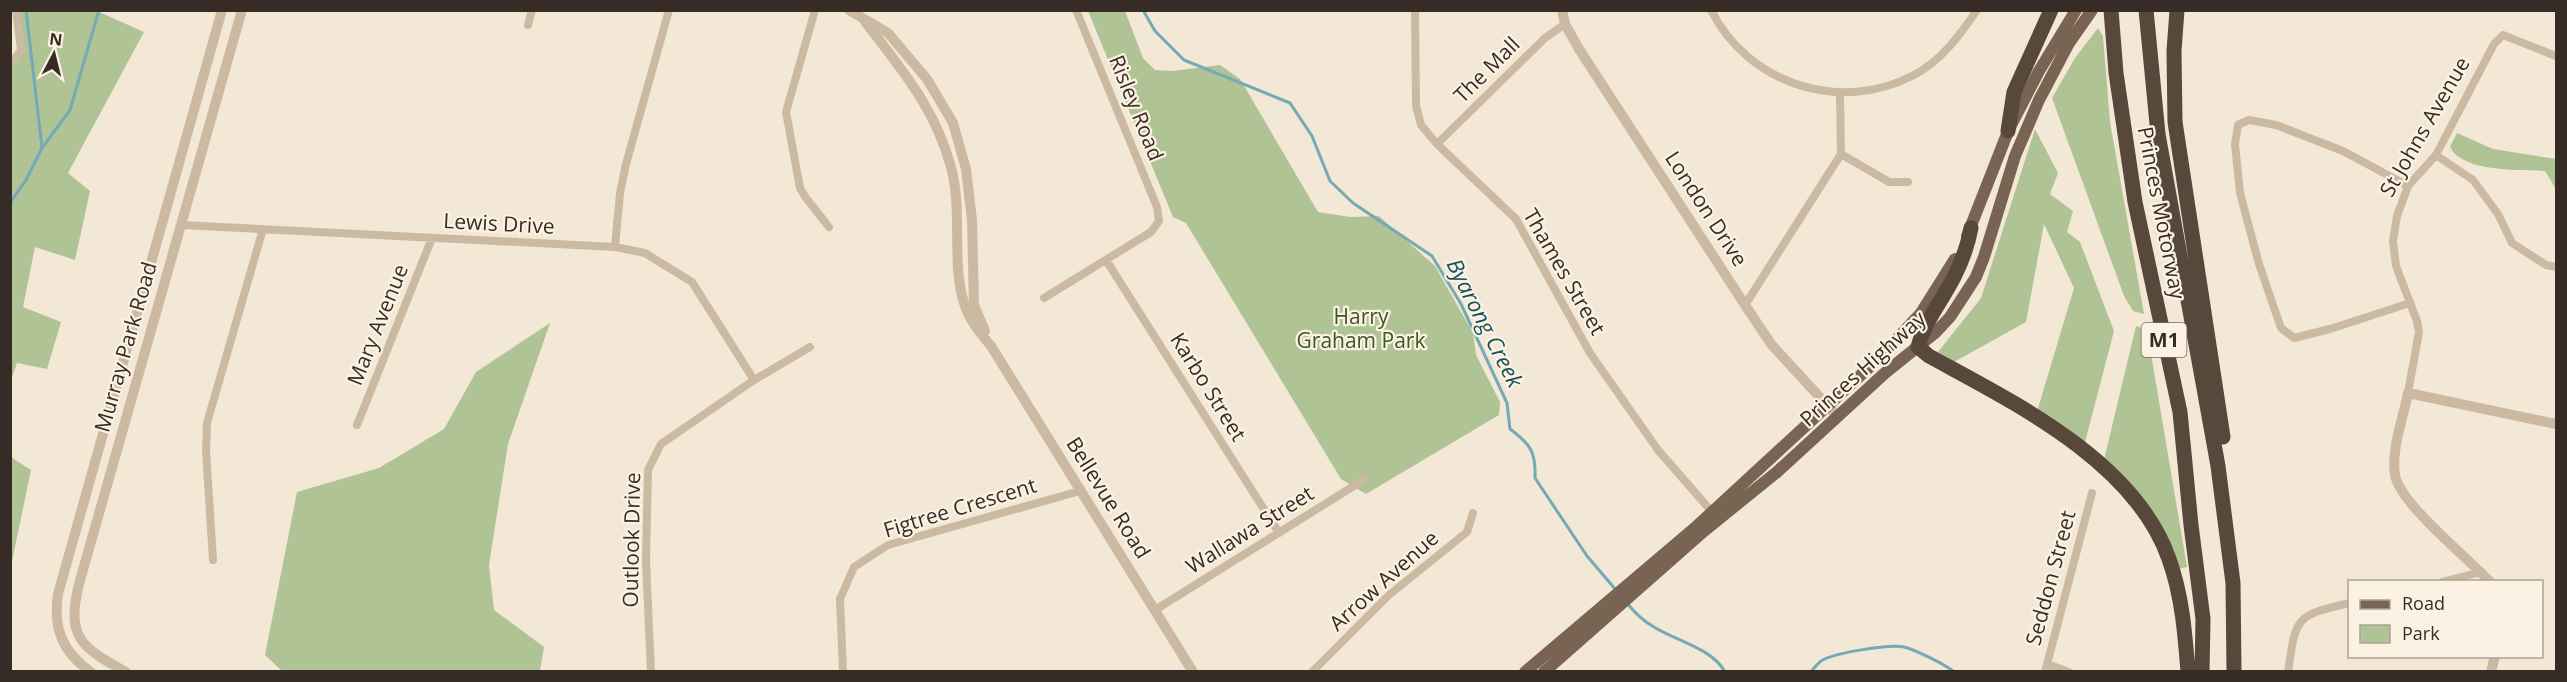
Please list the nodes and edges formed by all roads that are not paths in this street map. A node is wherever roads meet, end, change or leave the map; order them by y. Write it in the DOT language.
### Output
graph roads {
  1 [pos="16,10"];
  2 [pos="222,10"];
  3 [pos="242,10"];
  4 [pos="532,10"];
  5 [pos="669,10"];
  6 [pos="815,10"];
  7 [pos="849,10"];
  8 [pos="1076,10"];
  9 [pos="1415,10"];
  10 [pos="1562,10"];
  11 [pos="1711,10"];
  12 [pos="1977,10"];
  13 [pos="2051,10"];
  14 [pos="2076,10"];
  15 [pos="2111,10"];
  16 [pos="2146,10"];
  17 [pos="2177,10"];
  18 [pos="2090,13"];
  19 [pos="865,15"];
  20 [pos="1565,24"];
  21 [pos="528,25"];
  22 [pos="2556,56"];
  23 [pos="10,65"];
  24 [pos="1840,94"];
  25 [pos="2008,131"];
  26 [pos="1437,144"];
  27 [pos="1841,154"];
  28 [pos="2436,155"];
  29 [pos="1908,182"];
  30 [pos="2408,186"];
  31 [pos="181,225"];
  32 [pos="830,227"];
  33 [pos="1971,228"];
  34 [pos="263,229"];
  35 [pos="432,238"];
  36 [pos="615,247"];
  37 [pos="1106,260"];
  38 [pos="2556,267"];
  39 [pos="1044,298"];
  40 [pos="2410,303"];
  41 [pos="1745,305"];
  42 [pos="991,346"];
  43 [pos="810,347"];
  44 [pos="1918,347"];
  45 [pos="754,380"];
  46 [pos="2408,393"];
  47 [pos="1828,406"];
  48 [pos="1836,417"];
  49 [pos="2556,424"];
  50 [pos="357,425"];
  51 [pos="1364,478"];
  52 [pos="1080,491"];
  53 [pos="2092,493"];
  54 [pos="1712,512"];
  55 [pos="1473,513"];
  56 [pos="1279,533"];
  57 [pos="213,560"];
  58 [pos="2481,572"];
  59 [pos="2450,580"];
  60 [pos="2488,580"];
  61 [pos="2233,583"];
  62 [pos="1630,589"];
  63 [pos="2348,603"];
  64 [pos="1608,607"];
  65 [pos="1155,610"];
  66 [pos="72,614"];
  67 [pos="56,617"];
  68 [pos="2046,668"];
  69 [pos="91,672"];
  70 [pos="126,672"];
  71 [pos="651,672"];
  72 [pos="843,672"];
  73 [pos="1193,672"];
  74 [pos="1312,672"];
  75 [pos="1525,672"];
  76 [pos="1544,672"];
  77 [pos="2069,672"];
  78 [pos="2188,672"];
  79 [pos="2202,672"];
  80 [pos="2234,672"];
  81 [pos="2288,672"];
  1 -- 23 [label="street"];
  2 -- 67 [label="street, Murray Park Road"];
  3 -- 31 [label="street, Murray Park Road"];
  4 -- 21 [label="street"];
  5 -- 36 [label="street"];
  6 -- 32 [label="street"];
  7 -- 19 [label="street, Bellevue Road"];
  8 -- 37 [label="street, Risley Road"];
  9 -- 26 [label="street, Thames Street"];
  10 -- 20 [label="street, London Drive"];
  11 -- 24 [label="street"];
  12 -- 24 [label="street"];
  13 -- 25 [label="highway"];
  14 -- 25 [label="main road, Princes Highway"];
  15 -- 79 [label="highway, Princes Motorway / M1"];
  16 -- 61 [label="highway, Princes Motorway / M1"];
  17 -- 61 [label="highway"];
  18 -- 44 [label="main road, Princes Highway"];
  19 -- 42 [label="street, Bellevue Road"];
  19 -- 42 [label="street, Bellevue Road"];
  20 -- 26 [label="street, The Mall"];
  20 -- 41 [label="street, London Drive"];
  22 -- 28 [label="street, St Johns Avenue"];
  24 -- 27 [label="street"];
  25 -- 33 [label="main road, Princes Highway"];
  26 -- 54 [label="street, Thames Street"];
  27 -- 29 [label="street"];
  27 -- 41 [label="street"];
  28 -- 30 [label="street, St Johns Avenue"];
  28 -- 38 [label="street"];
  30 -- 40 [label="street, St Johns Avenue"];
  30 -- 40 [label="street"];
  31 -- 34 [label="street, Lewis Drive"];
  31 -- 66 [label="street, Murray Park Road"];
  33 -- 44 [label="highway"];
  33 -- 47 [label="main road, Princes Highway"];
  34 -- 35 [label="street, Lewis Drive"];
  34 -- 57 [label="street"];
  35 -- 36 [label="street, Lewis Drive"];
  35 -- 50 [label="street, Mary Avenue"];
  36 -- 45 [label="street, Lewis Drive"];
  37 -- 39 [label="street"];
  37 -- 56 [label="street, Karbo Street"];
  40 -- 46 [label="street, St Johns Avenue"];
  41 -- 47 [label="street, London Drive"];
  42 -- 52 [label="street, Bellevue Road"];
  43 -- 45 [label="street, Outlook Drive"];
  44 -- 48 [label="main road, Princes Highway"];
  44 -- 78 [label="highway"];
  45 -- 71 [label="street, Outlook Drive"];
  46 -- 49 [label="street"];
  46 -- 58 [label="street, St Johns Avenue"];
  47 -- 48 [label="street, London Drive"];
  47 -- 54 [label="main road, Princes Highway"];
  48 -- 62 [label="main road, Princes Highway"];
  51 -- 56 [label="street, Wallawa Street"];
  52 -- 65 [label="street, Bellevue Road"];
  52 -- 72 [label="street, Figtree Crescent"];
  53 -- 68 [label="street, Seddon Street"];
  54 -- 62 [label="main road, Princes Highway"];
  55 -- 74 [label="street, Arrow Avenue"];
  56 -- 65 [label="street, Wallawa Street"];
  58 -- 59 [label="street"];
  58 -- 60 [label="street, St Johns Avenue"];
  61 -- 80 [label="highway, Princes Motorway / M1"];
  62 -- 64 [label="main road, Princes Highway"];
  63 -- 81 [label="street"];
  64 -- 75 [label="main road, Princes Highway"];
  64 -- 76 [label="main road, Princes Highway"];
  65 -- 73 [label="street, Bellevue Road"];
  66 -- 67 [label="street"];
  66 -- 70 [label="street"];
  67 -- 69 [label="street, Murray Park Road"];
  68 -- 77 [label="street"];
}
